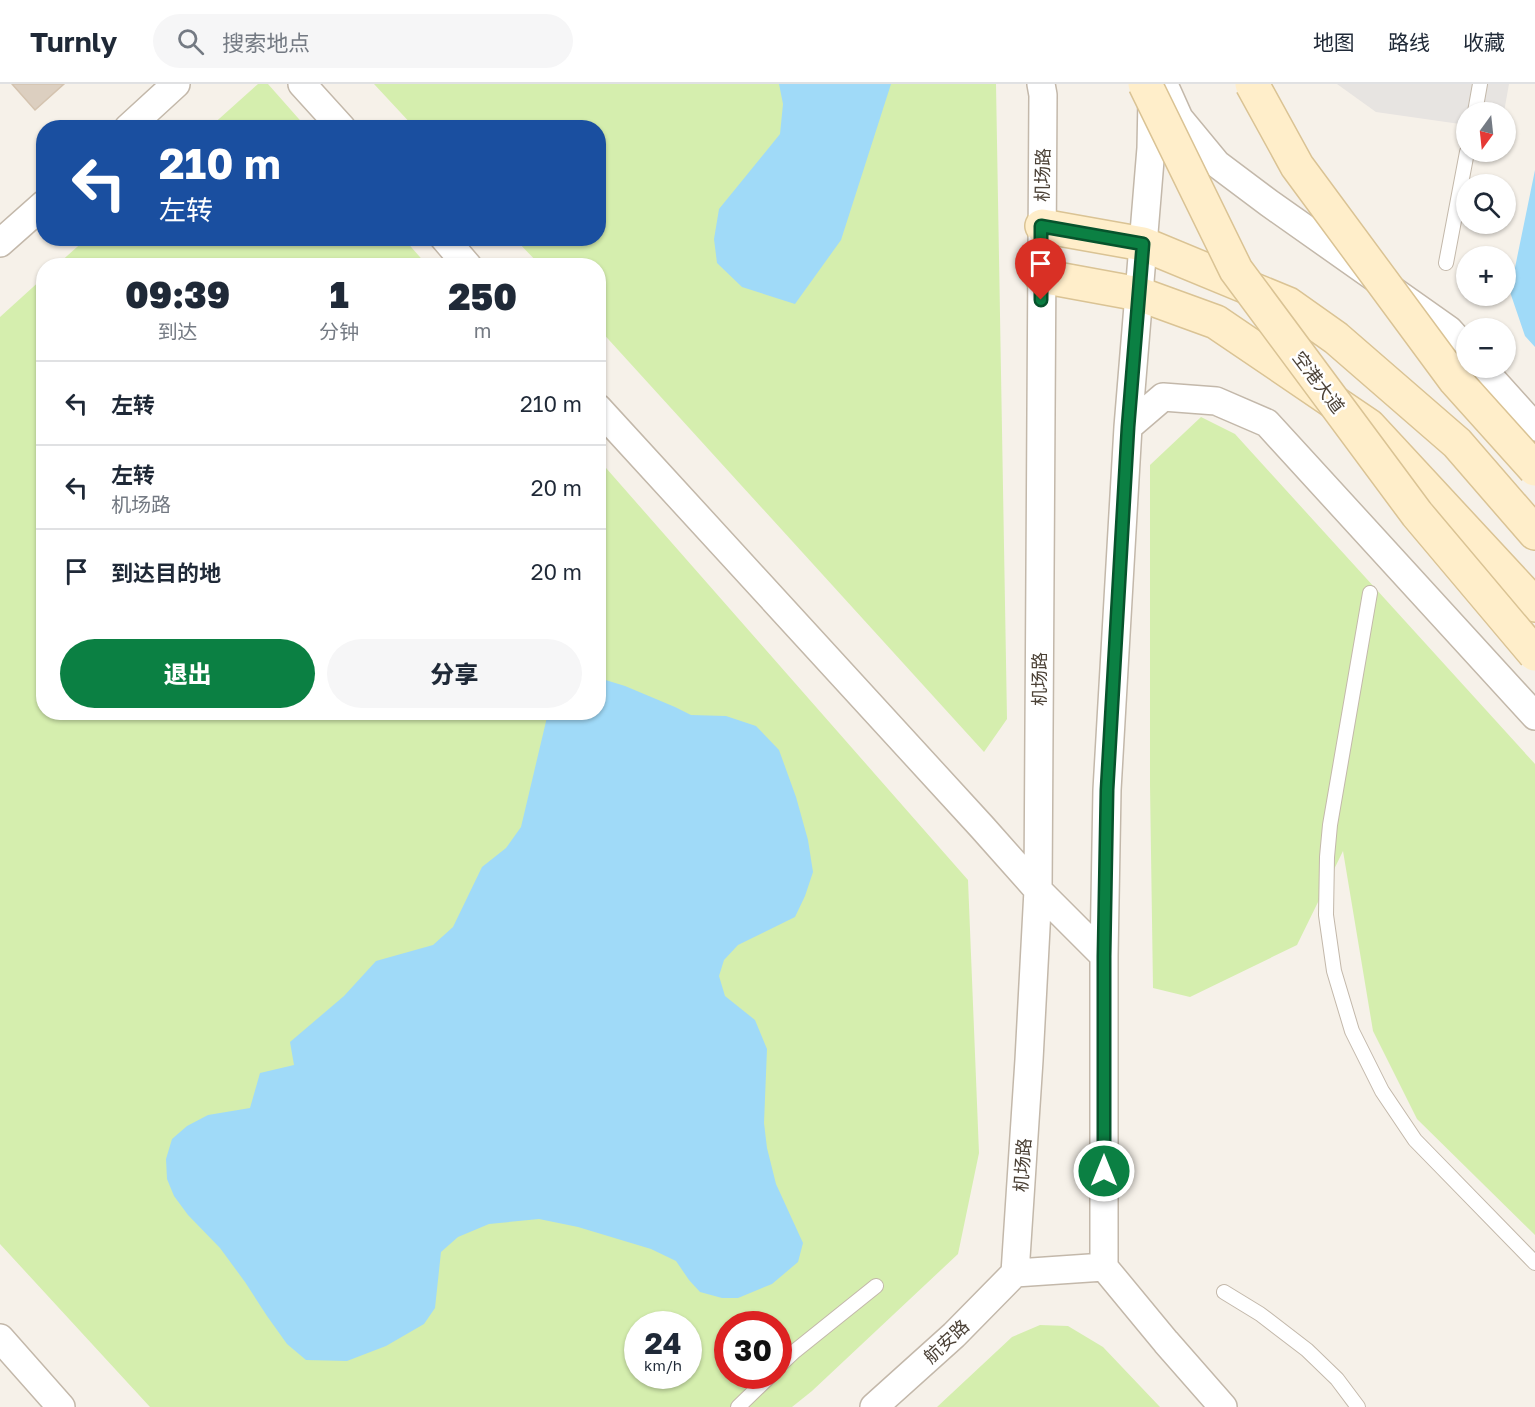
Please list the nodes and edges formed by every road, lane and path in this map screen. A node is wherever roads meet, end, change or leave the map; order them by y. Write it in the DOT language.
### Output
graph roads {
  1 [pos="176,84"];
  2 [pos="302,84"];
  3 [pos="1041,84"];
  4 [pos="1145,84"];
  5 [pos="1152,84"];
  6 [pos="1163,84"];
  7 [pos="1252,84"];
  8 [pos="1480,84"];
  9 [pos="1477,102"];
  10 [pos="137,120"];
  11 [pos="335,120"];
  12 [pos="1465,162"];
  13 [pos="36,211"];
  14 [pos="1041,226"];
  15 [pos="0,243"];
  16 [pos="1143,244"];
  17 [pos="451,246"];
  18 [pos="461,258"];
  19 [pos="1446,263"];
  20 [pos="1041,276"];
  21 [pos="1139,294"];
  22 [pos="1456,338"];
  23 [pos="1491,378"];
  24 [pos="606,417"];
  25 [pos="1128,427"];
  26 [pos="1535,427"];
  27 [pos="1535,470"];
  28 [pos="1535,533"];
  29 [pos="1370,593"];
  30 [pos="1535,605"];
  31 [pos="1535,654"];
  32 [pos="1535,716"];
  33 [pos="1038,890"];
  34 [pos="1104,956"];
  35 [pos="1535,1263"];
  36 [pos="1104,1267"];
  37 [pos="1015,1274"];
  38 [pos="876,1286"];
  39 [pos="1224,1292"];
  40 [pos="0,1338"];
  41 [pos="792,1354"];
  42 [pos="757,1389"];
  43 [pos="61,1407"];
  44 [pos="738,1407"];
  45 [pos="874,1407"];
  46 [pos="1223,1407"];
  47 [pos="1358,1407"];
  1 -- 10 [label="street"];
  2 -- 11 [label="street"];
  3 -- 14 [label="street, 机场路"];
  4 -- 31 [label="main road, 空港大道, bridge"];
  5 -- 16 [label="street"];
  6 -- 22 [label="street"];
  7 -- 27 [label="main road, bridge"];
  8 -- 9 [label="lane"];
  12 -- 19 [label="lane"];
  13 -- 15 [label="street"];
  14 -- 16 [label="main road"];
  14 -- 20 [label="street, 机场路"];
  16 -- 21 [label="street"];
  16 -- 28 [label="main road"];
  17 -- 18 [label="street"];
  20 -- 21 [label="main road"];
  20 -- 33 [label="street, 机场路"];
  21 -- 25 [label="street"];
  21 -- 30 [label="main road"];
  23 -- 26 [label="street"];
  24 -- 33 [label="street"];
  25 -- 32 [label="street"];
  25 -- 34 [label="street"];
  29 -- 35 [label="lane"];
  33 -- 34 [label="street"];
  33 -- 37 [label="street, 机场路"];
  34 -- 36 [label="street"];
  36 -- 37 [label="street"];
  36 -- 46 [label="street"];
  37 -- 45 [label="street, 航安路"];
  38 -- 41 [label="lane"];
  39 -- 47 [label="lane"];
  40 -- 43 [label="street"];
  42 -- 44 [label="lane"];
}
